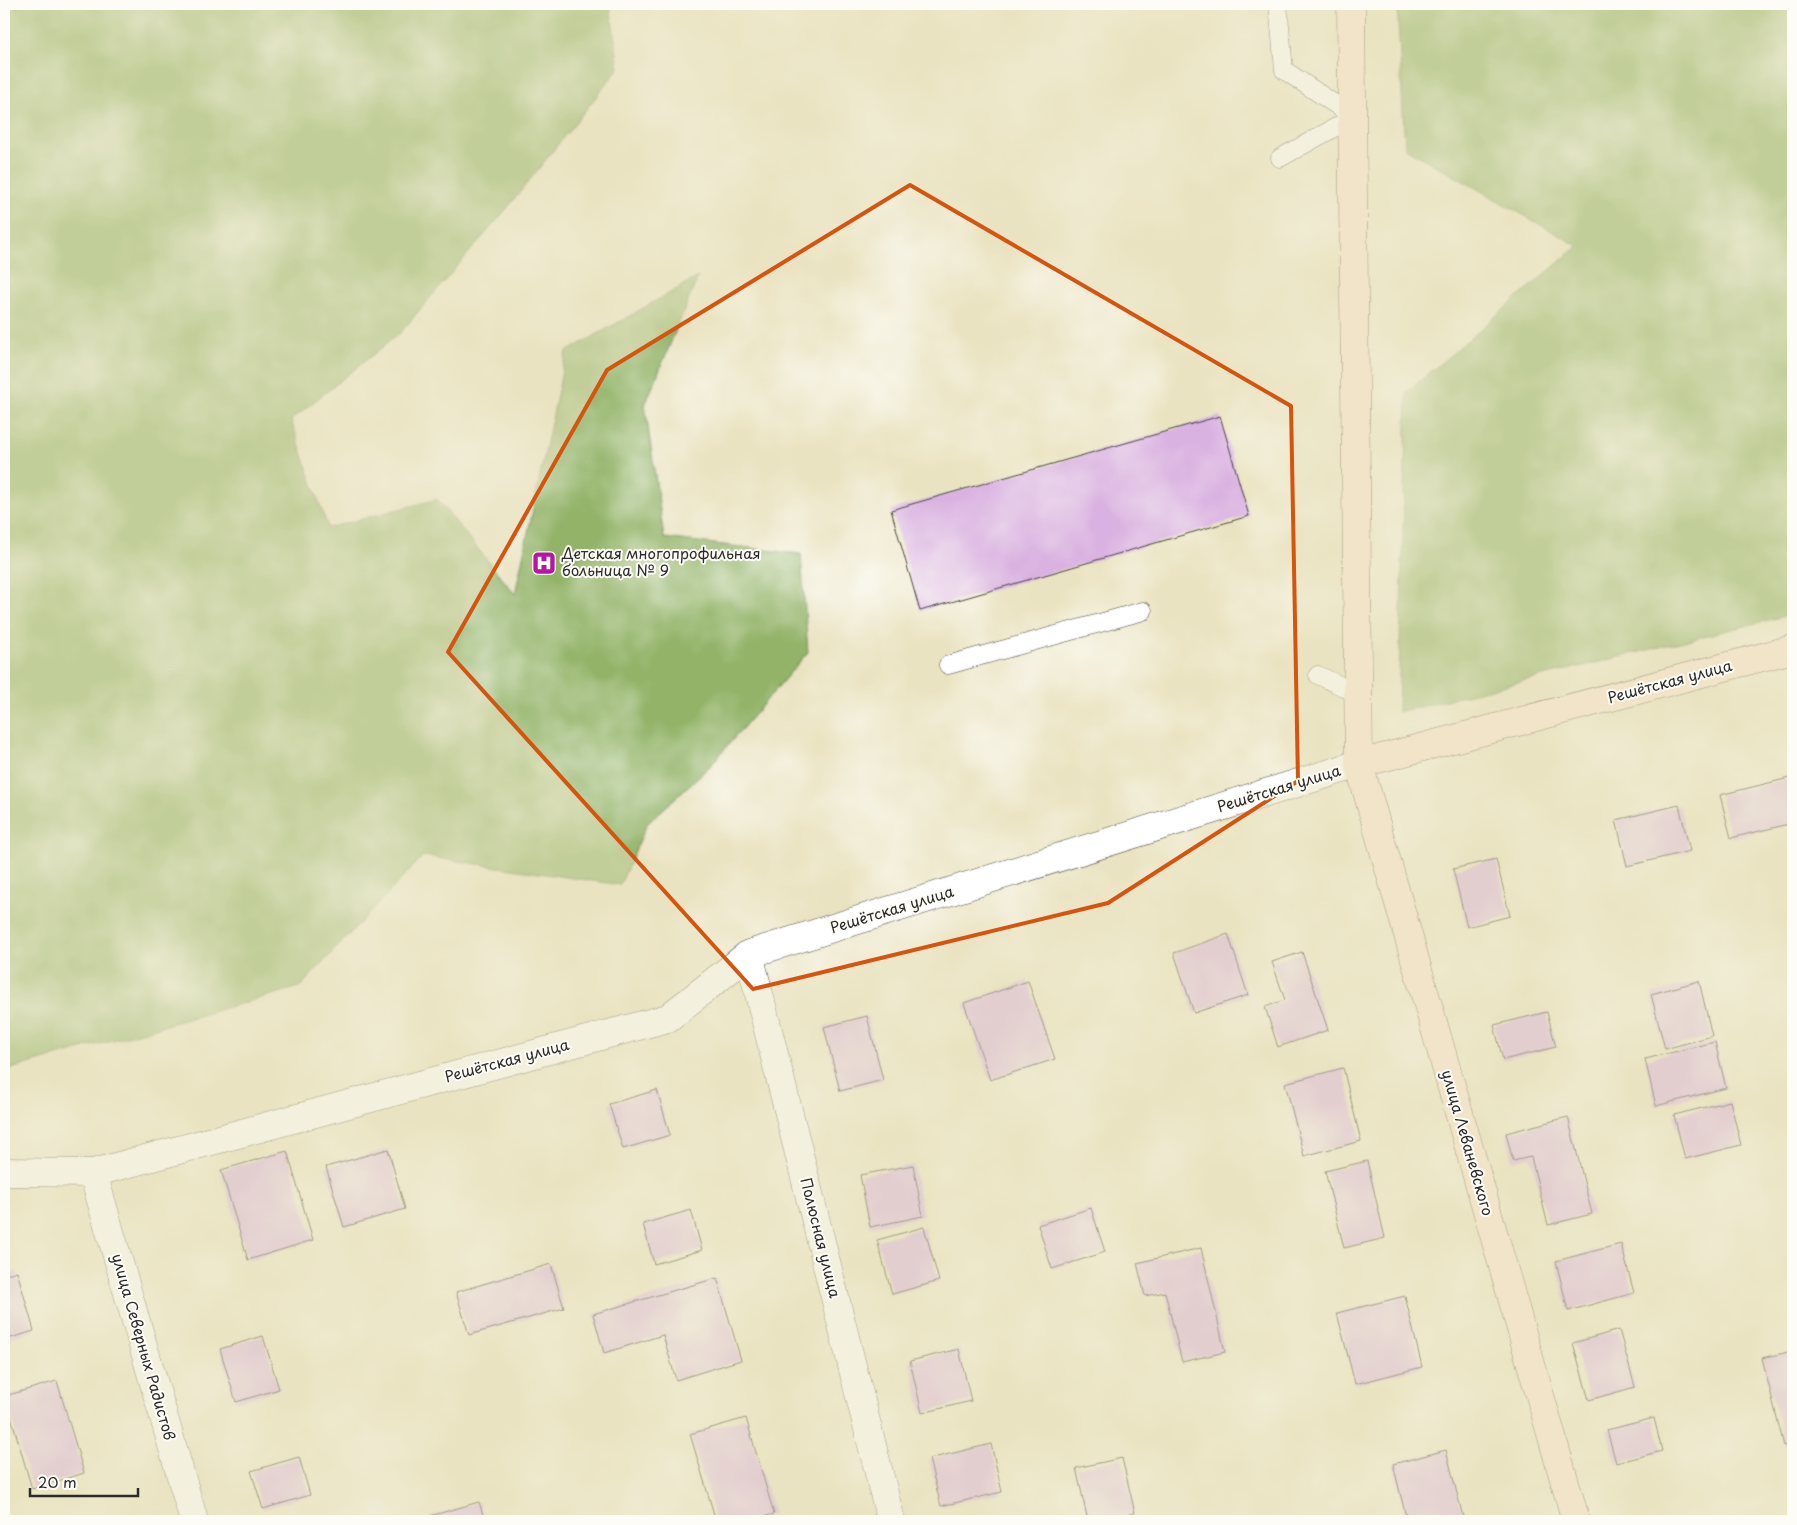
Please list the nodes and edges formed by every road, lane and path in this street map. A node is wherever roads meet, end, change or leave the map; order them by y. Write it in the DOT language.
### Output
graph roads {
  1 [pos="1278,4"];
  2 [pos="1351,4"];
  3 [pos="1354,117"];
  4 [pos="1280,158"];
  5 [pos="1143,610"];
  6 [pos="1793,649"];
  7 [pos="948,665"];
  8 [pos="1318,675"];
  9 [pos="1358,694"];
  10 [pos="1359,764"];
  11 [pos="749,954"];
  12 [pos="4,1172"];
  13 [pos="93,1173"];
  14 [pos="194,1521"];
  15 [pos="891,1521"];
  16 [pos="1576,1521"];
  1 -- 3 [label="lane"];
  2 -- 3 [label="street, улица Леваневского"];
  3 -- 4 [label="lane"];
  3 -- 9 [label="street, улица Леваневского"];
  5 -- 7 [label="lane"];
  6 -- 10 [label="street, Решётская улица"];
  8 -- 9 [label="lane"];
  9 -- 10 [label="street, улица Леваневского"];
  10 -- 11 [label="street, Решётская улица"];
  10 -- 16 [label="street, улица Леваневского"];
  11 -- 13 [label="street, Решётская улица"];
  11 -- 15 [label="street, Полюсная улица"];
  12 -- 13 [label="street, Решётская улица"];
  13 -- 14 [label="street, улица Северных Радистов"];
}
